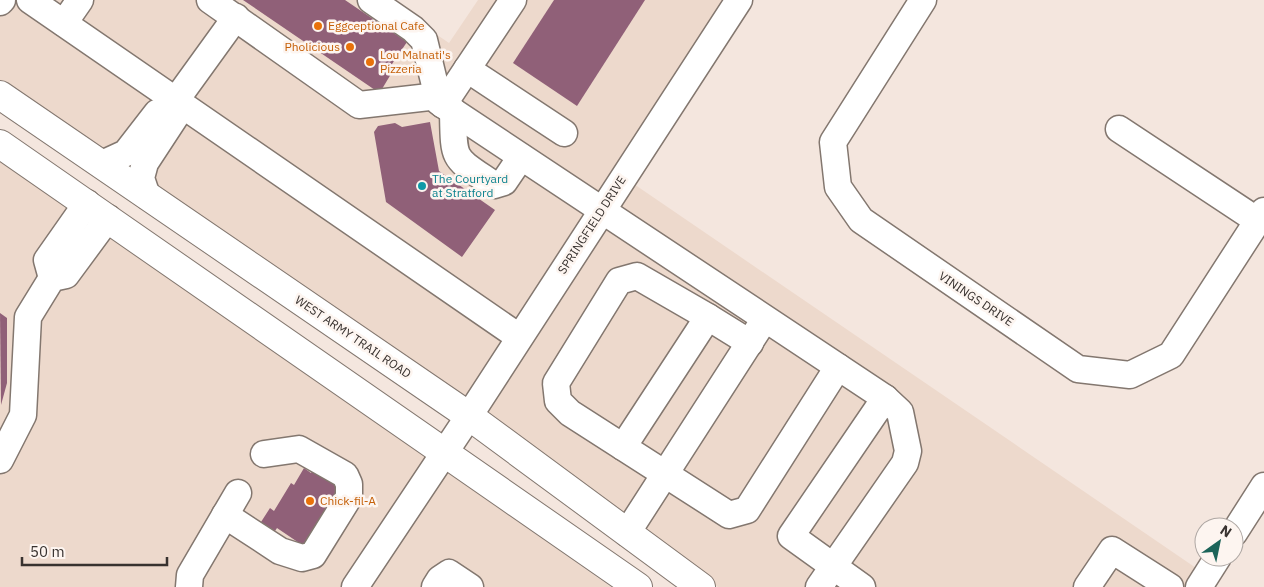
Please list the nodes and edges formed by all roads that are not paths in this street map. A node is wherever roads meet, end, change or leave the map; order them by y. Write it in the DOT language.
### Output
graph roads {
  1 [pos="30,0"];
  2 [pos="80,0"];
  3 [pos="210,0"];
  4 [pos="371,0"];
  5 [pos="513,0"];
  6 [pos="923,0"];
  7 [pos="731,3"];
  8 [pos="236,17"];
  9 [pos="64,23"];
  10 [pos="468,69"];
  11 [pos="0,95"];
  12 [pos="176,100"];
  13 [pos="445,104"];
  14 [pos="1119,129"];
  15 [pos="564,132"];
  16 [pos="0,144"];
  17 [pos="521,157"];
  18 [pos="102,164"];
  19 [pos="148,196"];
  20 [pos="98,211"];
  21 [pos="601,211"];
  22 [pos="1261,216"];
  23 [pos="765,319"];
  24 [pos="704,324"];
  25 [pos="519,336"];
  26 [pos="750,343"];
  27 [pos="838,367"];
  28 [pos="886,398"];
  29 [pos="469,416"];
  30 [pos="623,447"];
  31 [pos="445,450"];
  32 [pos="264,454"];
  33 [pos="0,460"];
  34 [pos="666,476"];
  35 [pos="1264,486"];
  36 [pos="1244,517"];
  37 [pos="627,532"];
  38 [pos="826,577"];
  39 [pos="196,583"];
  40 [pos="355,587"];
  41 [pos="435,587"];
  42 [pos="470,587"];
  43 [pos="638,587"];
  44 [pos="701,587"];
  45 [pos="862,587"];
  46 [pos="1087,587"];
  47 [pos="1170,587"];
  1 -- 9 [label="street"];
  2 -- 9 [label="street"];
  3 -- 8 [label="street"];
  4 -- 13 [label="street"];
  5 -- 10 [label="street"];
  6 -- 22 [label="street, VININGS DRIVE"];
  7 -- 21 [label="street, SPRINGFIELD DRIVE"];
  8 -- 12 [label="street"];
  8 -- 13 [label="street"];
  9 -- 12 [label="street"];
  10 -- 13 [label="street"];
  10 -- 15 [label="street"];
  11 -- 18 [label="main road, WEST ARMY TRAIL ROAD"];
  12 -- 18 [label="street"];
  12 -- 19 [label="street"];
  12 -- 25 [label="street"];
  13 -- 17 [label="street"];
  13 -- 17 [label="street"];
  14 -- 22 [label="street"];
  16 -- 20 [label="main road"];
  17 -- 21 [label="street"];
  18 -- 19 [label="main road, WEST ARMY TRAIL ROAD"];
  19 -- 29 [label="main road, WEST ARMY TRAIL ROAD"];
  20 -- 31 [label="main road"];
  20 -- 33 [label="street"];
  21 -- 23 [label="street"];
  21 -- 25 [label="street, SPRINGFIELD DRIVE"];
  23 -- 26 [label="street"];
  23 -- 27 [label="street"];
  24 -- 26 [label="street"];
  24 -- 30 [label="street"];
  24 -- 30 [label="street"];
  25 -- 29 [label="street, SPRINGFIELD DRIVE"];
  26 -- 34 [label="street"];
  27 -- 28 [label="street"];
  27 -- 34 [label="street"];
  28 -- 38 [label="street"];
  28 -- 38 [label="street"];
  29 -- 31 [label="street, SPRINGFIELD DRIVE"];
  29 -- 37 [label="main road, WEST ARMY TRAIL ROAD"];
  30 -- 34 [label="street"];
  31 -- 40 [label="street, SPRINGFIELD DRIVE"];
  31 -- 43 [label="main road"];
  32 -- 39 [label="street"];
  34 -- 37 [label="street"];
  35 -- 36 [label="street"];
  37 -- 44 [label="main road, WEST ARMY TRAIL ROAD"];
  38 -- 45 [label="street"];
  41 -- 42 [label="street"];
  46 -- 47 [label="street"];
}
